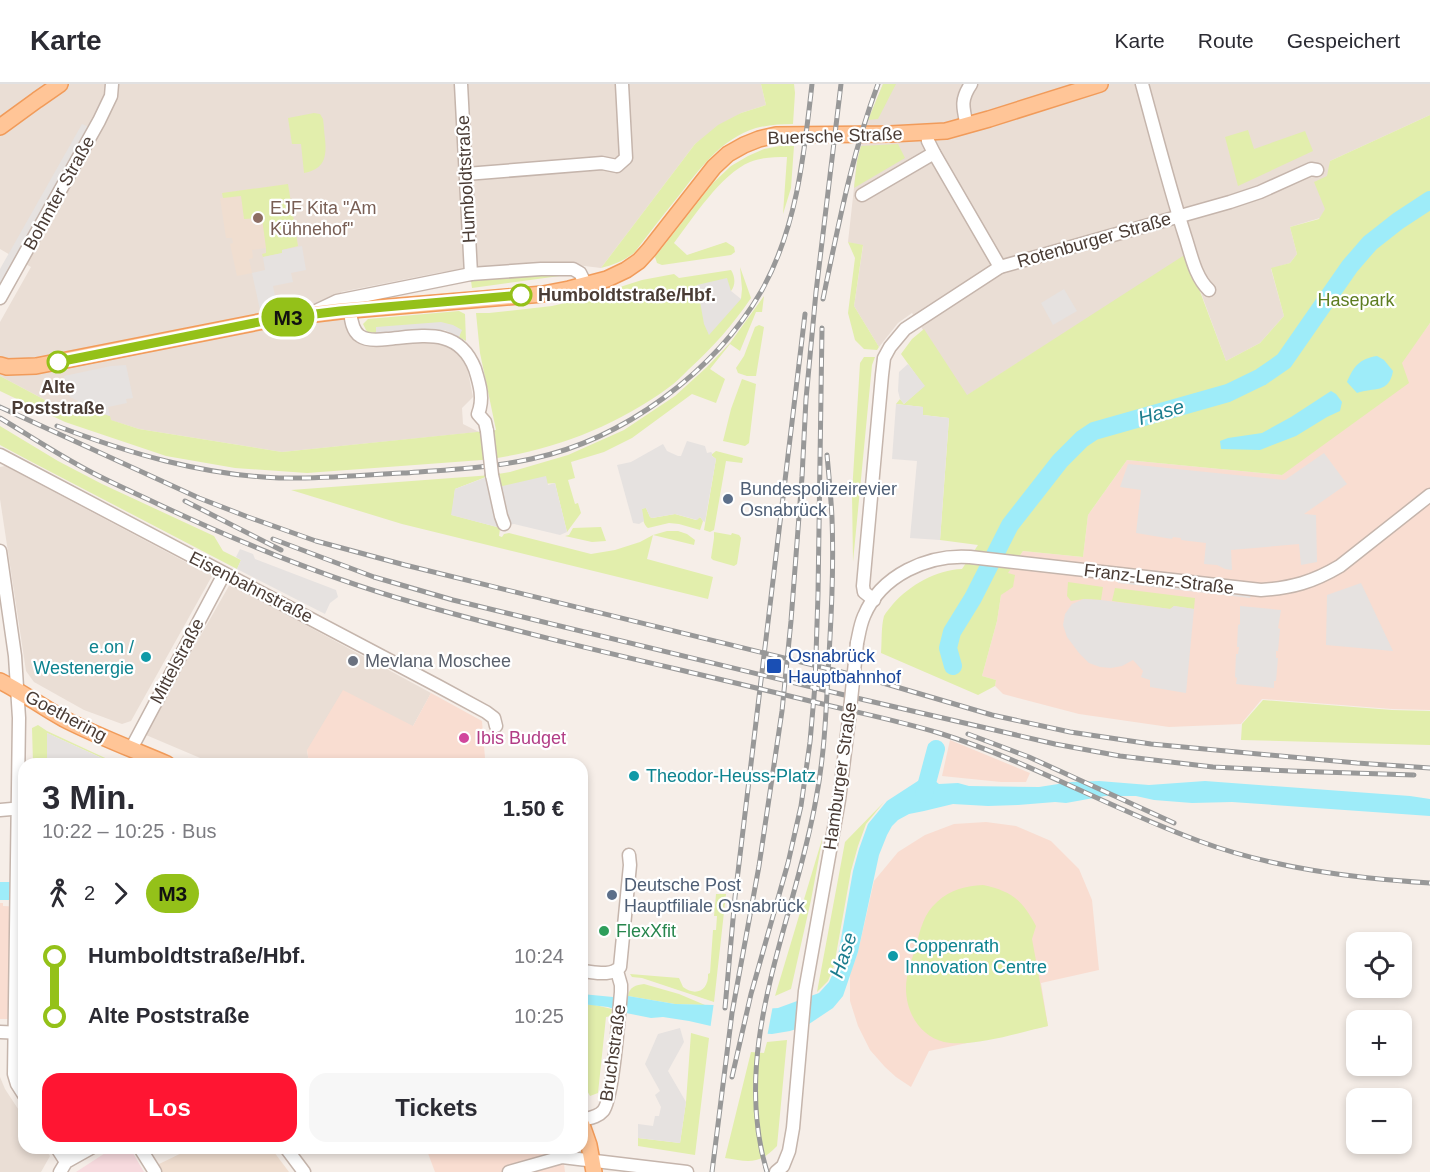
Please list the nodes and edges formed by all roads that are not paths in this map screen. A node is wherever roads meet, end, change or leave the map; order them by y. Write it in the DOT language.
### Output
graph roads {
  1 [pos="112,84"];
  2 [pos="461,84"];
  3 [pos="622,84"];
  4 [pos="971,84"];
  5 [pos="1100,84"];
  6 [pos="1142,84"];
  7 [pos="56,85"];
  8 [pos="967,126"];
  9 [pos="0,127"];
  10 [pos="927,133"];
  11 [pos="934,153"];
  12 [pos="1317,170"];
  13 [pos="466,174"];
  14 [pos="862,195"];
  15 [pos="1179,216"];
  16 [pos="1000,267"];
  17 [pos="471,274"];
  18 [pos="586,285"];
  19 [pos="1209,290"];
  20 [pos="0,298"];
  21 [pos="350,311"];
  22 [pos="310,315"];
  23 [pos="0,353"];
  24 [pos="0,364"];
  25 [pos="28,367"];
  26 [pos="0,455"];
  27 [pos="1430,495"];
  28 [pos="504,524"];
  29 [pos="0,551"];
  30 [pos="224,573"];
  31 [pos="874,600"];
  32 [pos="0,681"];
  33 [pos="18,690"];
  34 [pos="496,726"];
  35 [pos="130,749"];
  36 [pos="20,758"];
  37 [pos="152,758"];
  38 [pos="18,808"];
  39 [pos="0,810"];
  40 [pos="18,859"];
  41 [pos="630,860"];
  42 [pos="619,967"];
  43 [pos="18,970"];
  44 [pos="588,972"];
  45 [pos="0,1032"];
  46 [pos="18,1033"];
  47 [pos="18,1041"];
  48 [pos="18,1086"];
  49 [pos="588,1118"];
  50 [pos="588,1147"];
  51 [pos="82,1154"];
  52 [pos="144,1154"];
  53 [pos="290,1154"];
  54 [pos="593,1166"];
  55 [pos="63,1167"];
  56 [pos="155,1172"];
  57 [pos="304,1172"];
  58 [pos="509,1172"];
  59 [pos="687,1172"];
  60 [pos="777,1172"];
  1 -- 20 [label="street, Bohmter Straße"];
  2 -- 13 [label="street, Humboldtstraße"];
  3 -- 13 [label="street"];
  4 -- 8 [label="street"];
  5 -- 8 [label="main road, Buersche Straße"];
  6 -- 15 [label="street"];
  7 -- 9 [label="main road"];
  8 -- 10 [label="main road, Buersche Straße"];
  10 -- 11 [label="street"];
  10 -- 18 [label="main road, Buersche Straße"];
  11 -- 14 [label="street, Buersche Straße"];
  11 -- 16 [label="street"];
  12 -- 15 [label="street, Rotenburger Straße"];
  13 -- 17 [label="street, Humboldtstraße"];
  15 -- 16 [label="street, Rotenburger Straße"];
  15 -- 19 [label="street"];
  16 -- 31 [label="street, Rotenburger Straße"];
  17 -- 18 [label="street, Buersche Straße"];
  17 -- 22 [label="street, Buersche Straße"];
  18 -- 21 [label="main road, Buersche Straße"];
  21 -- 22 [label="main road, Buersche Straße"];
  21 -- 28 [label="street, bridge"];
  22 -- 25 [label="main road, Buersche Straße"];
  23 -- 25 [label="main road"];
  24 -- 25 [label="main road, Buersche Straße"];
  26 -- 30 [label="street, Eisenbahnstraße"];
  27 -- 31 [label="street, Franz-Lenz-Straße"];
  29 -- 33 [label="street"];
  30 -- 34 [label="street, Eisenbahnstraße"];
  30 -- 35 [label="street, Mittelstraße"];
  31 -- 60 [label="street, Hamburger Straße, bridge"];
  32 -- 33 [label="main road, Goethering"];
  33 -- 35 [label="main road, Goethering"];
  33 -- 36 [label="street"];
  35 -- 37 [label="main road, Goethering"];
  38 -- 39 [label="street"];
  40 -- 43 [label="street"];
  41 -- 42 [label="street, Bruchstraße"];
  42 -- 44 [label="street"];
  42 -- 49 [label="street, Bruchstraße"];
  45 -- 46 [label="street"];
  47 -- 48 [label="street"];
  50 -- 54 [label="main road"];
  51 -- 55 [label="street"];
  52 -- 56 [label="street"];
  53 -- 57 [label="street"];
  54 -- 58 [label="street"];
  54 -- 59 [label="street"];
}
